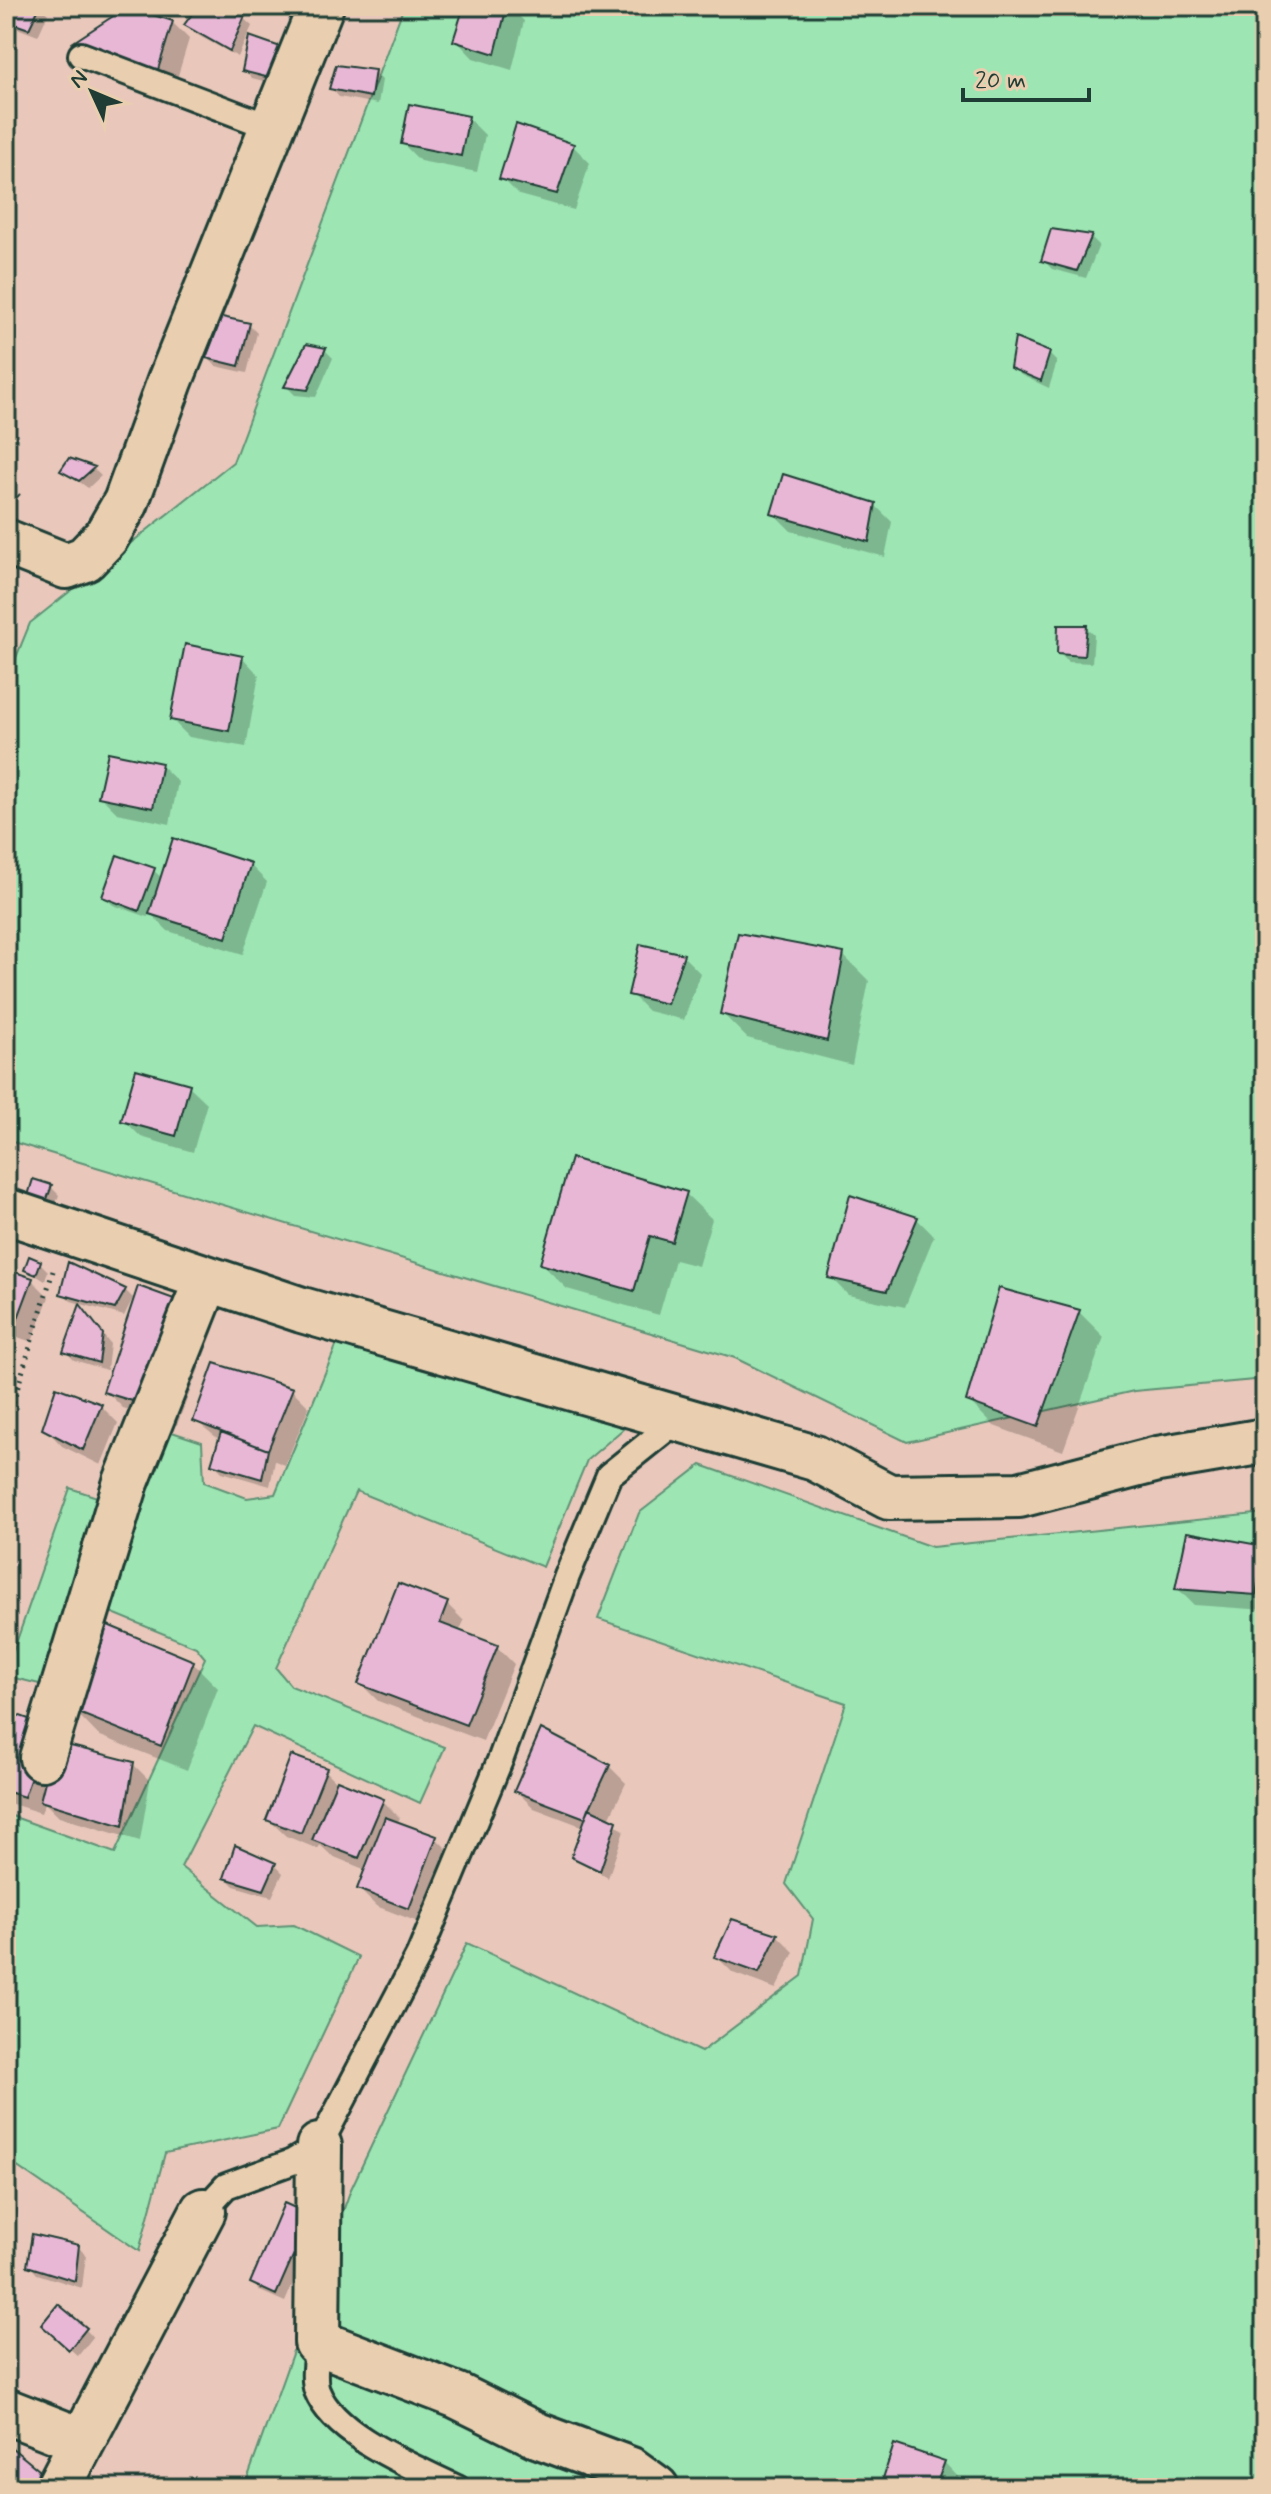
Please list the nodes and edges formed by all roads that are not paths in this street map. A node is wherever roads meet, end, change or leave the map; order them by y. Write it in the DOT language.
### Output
graph roads {
  1 [pos="321,6"];
  2 [pos="81,55"];
  3 [pos="273,128"];
  4 [pos="6,542"];
  5 [pos="6,1211"];
  6 [pos="207,1279"];
  7 [pos="679,1419"];
  8 [pos="1265,1441"];
  9 [pos="42,1758"];
  10 [pos="319,2146"];
  11 [pos="203,2211"];
  12 [pos="317,2342"];
  13 [pos="6,2411"];
  14 [pos="80,2440"];
  15 [pos="58,2488"];
  16 [pos="457,2488"];
  17 [pos="656,2488"];
  1 -- 3 [label="street"];
  2 -- 3 [label="lane"];
  3 -- 4 [label="street"];
  5 -- 6 [label="street"];
  6 -- 7 [label="street"];
  6 -- 9 [label="street"];
  7 -- 8 [label="street"];
  7 -- 10 [label="lane"];
  10 -- 11 [label="lane"];
  10 -- 12 [label="street"];
  11 -- 14 [label="street"];
  12 -- 16 [label="lane"];
  12 -- 17 [label="street"];
  13 -- 14 [label="street"];
  14 -- 15 [label="street"];
}
